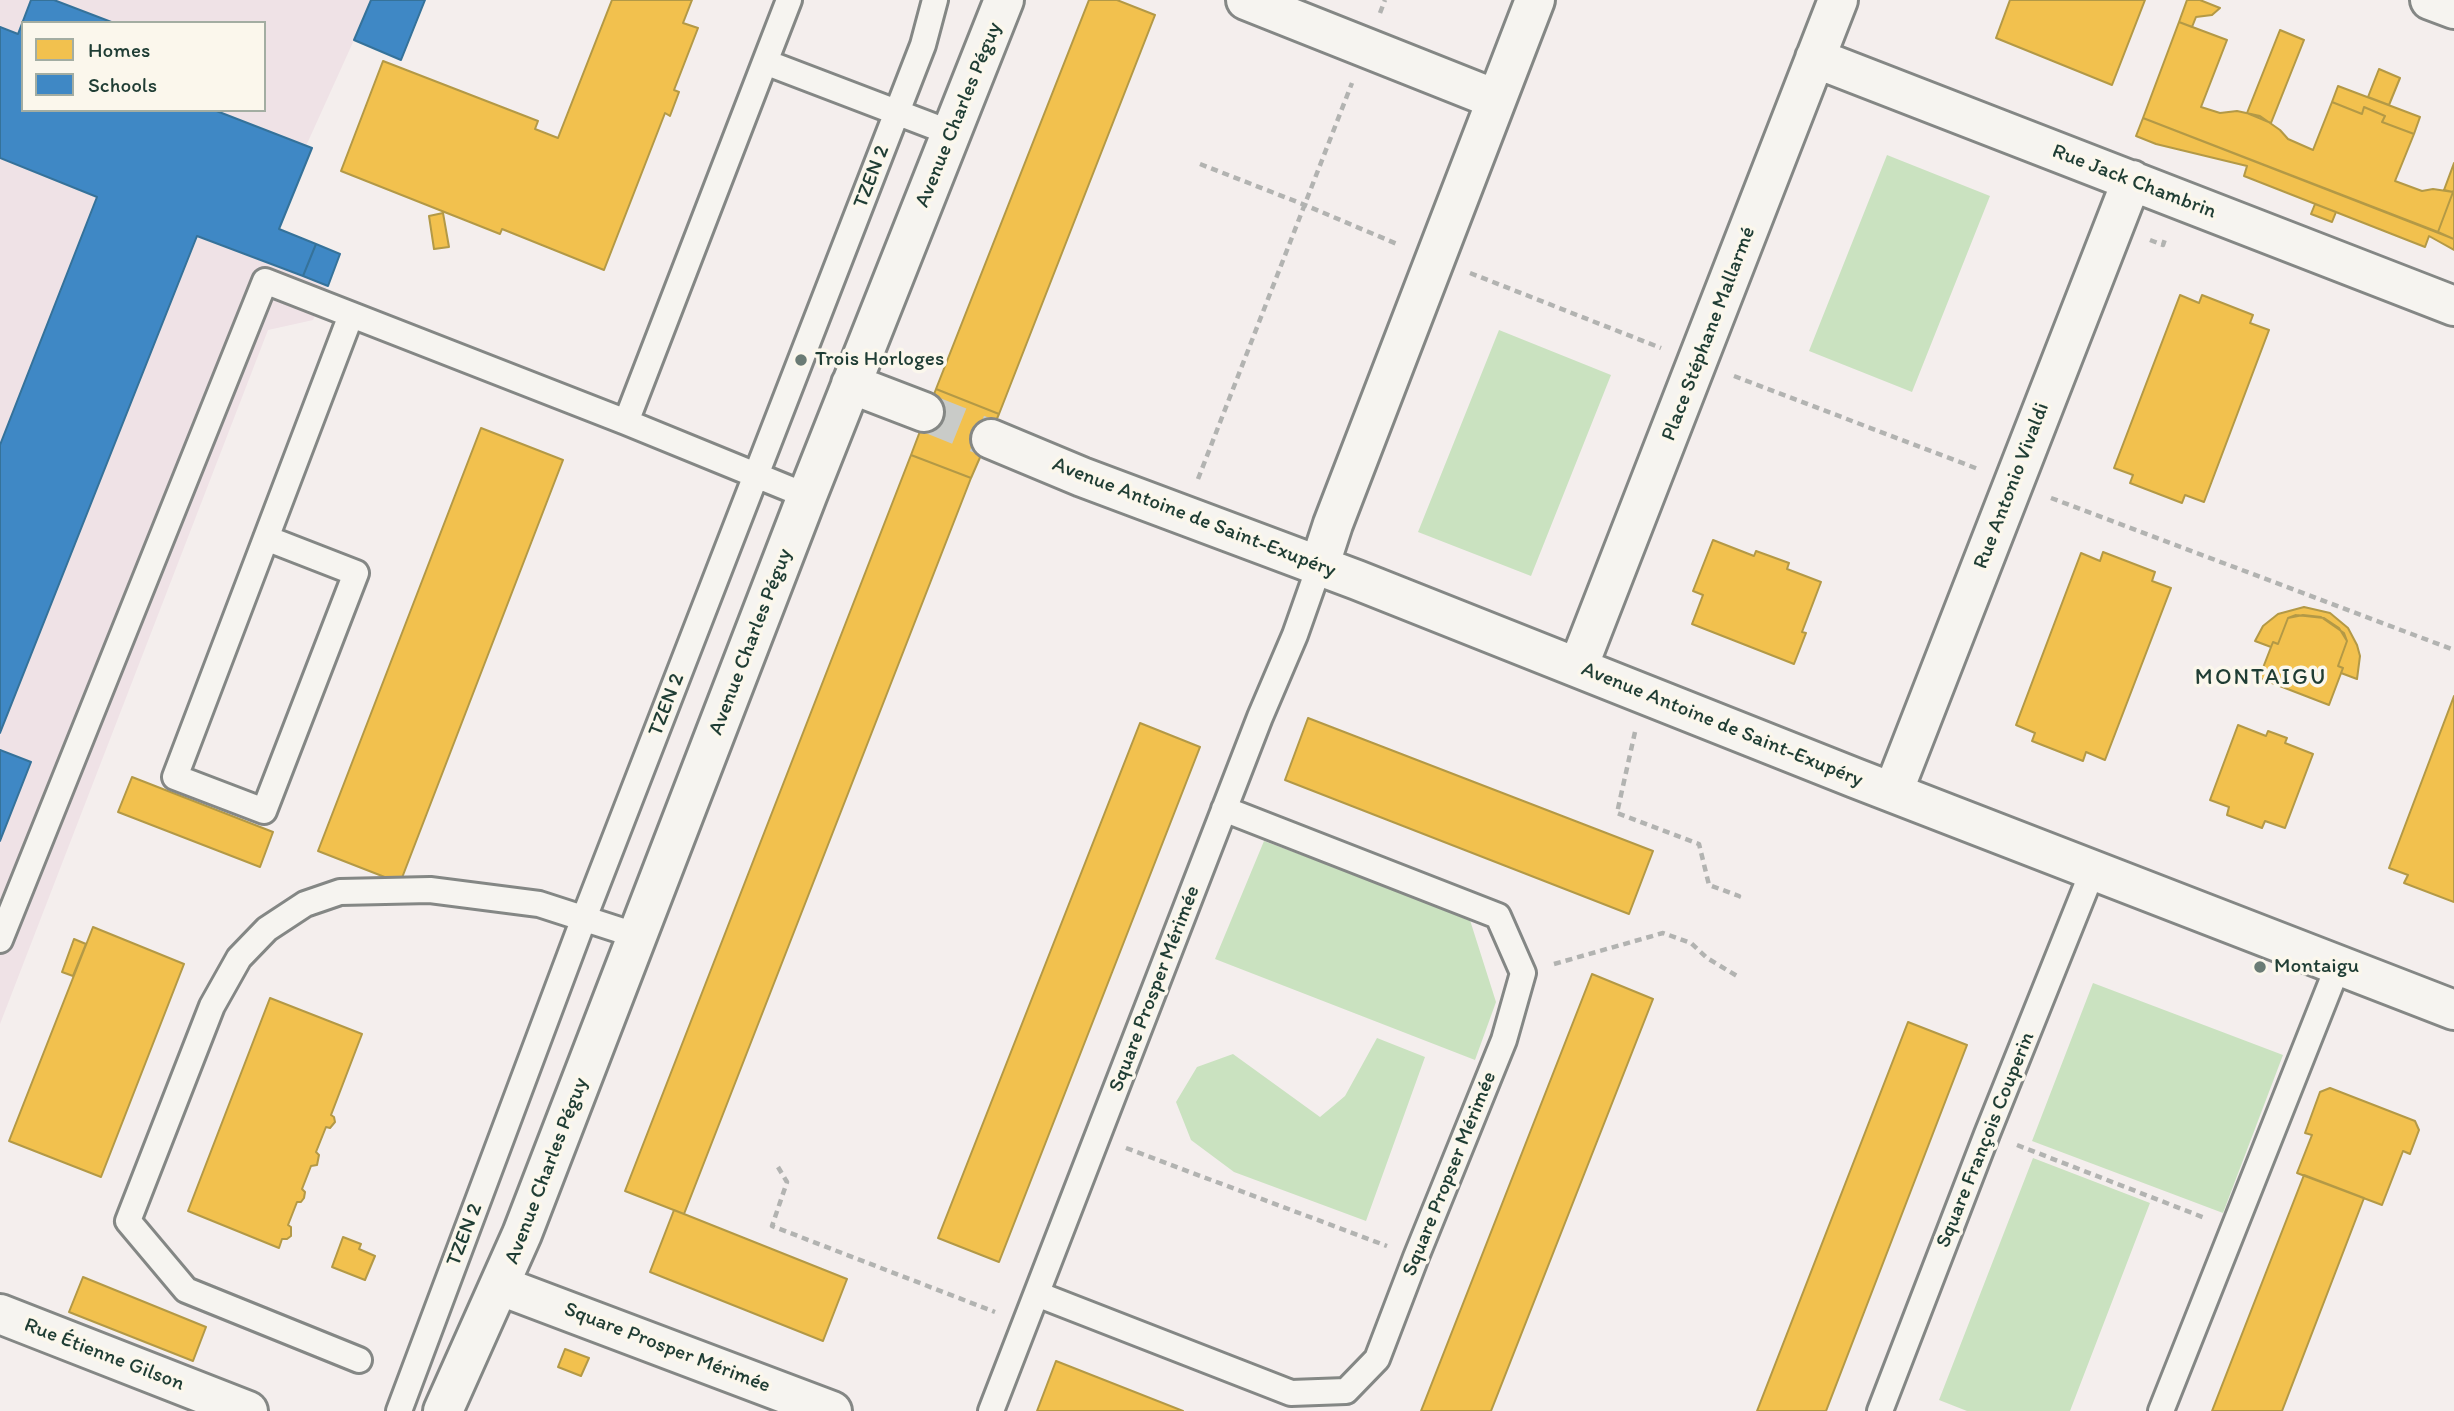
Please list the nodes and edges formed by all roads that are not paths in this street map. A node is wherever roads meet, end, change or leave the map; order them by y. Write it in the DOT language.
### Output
graph roads {
  1 [pos="789,0"];
  2 [pos="935,0"];
  3 [pos="1004,0"];
  4 [pos="1246,0"];
  5 [pos="1535,0"];
  6 [pos="1838,0"];
  7 [pos="2430,0"];
  8 [pos="2454,9"];
  9 [pos="1815,58"];
  10 [pos="765,62"];
  11 [pos="1495,99"];
  12 [pos="897,113"];
  13 [pos="951,133"];
  14 [pos="2132,180"];
  15 [pos="2454,306"];
  16 [pos="351,315"];
  17 [pos="851,384"];
  18 [pos="924,412"];
  19 [pos="626,422"];
  20 [pos="991,439"];
  21 [pos="756,475"];
  22 [pos="807,496"];
  23 [pos="266,538"];
  24 [pos="1319,567"];
  25 [pos="1578,667"];
  26 [pos="1893,792"];
  27 [pos="1224,809"];
  28 [pos="2093,870"];
  29 [pos="584,918"];
  30 [pos="638,936"];
  31 [pos="0,940"];
  32 [pos="2338,966"];
  33 [pos="2454,1010"];
  34 [pos="501,1286"];
  35 [pos="1037,1294"];
  36 [pos="0,1314"];
  37 [pos="359,1360"];
  38 [pos="248,1411"];
  39 [pos="399,1411"];
  40 [pos="443,1411"];
  41 [pos="832,1411"];
  42 [pos="991,1411"];
  43 [pos="1880,1411"];
  44 [pos="2161,1411"];
  1 -- 10 [label="lane"];
  2 -- 12 [label="lane, TZEN 2"];
  3 -- 13 [label="street, Avenue Charles Péguy"];
  4 -- 11 [label="street"];
  5 -- 11 [label="street"];
  6 -- 9 [label="street, Place Stéphane Mallarmé"];
  7 -- 8 [label="street"];
  9 -- 14 [label="street, Rue Jack Chambrin"];
  9 -- 25 [label="street, Place Stéphane Mallarmé"];
  10 -- 12 [label="lane"];
  10 -- 19 [label="lane"];
  11 -- 24 [label="street"];
  12 -- 13 [label="lane"];
  12 -- 21 [label="lane, TZEN 2"];
  13 -- 17 [label="street, Avenue Charles Péguy"];
  14 -- 15 [label="street, Rue Jack Chambrin"];
  14 -- 26 [label="street, Rue Antonio Vivaldi"];
  16 -- 19 [label="lane"];
  16 -- 23 [label="lane"];
  16 -- 31 [label="lane"];
  17 -- 18 [label="street"];
  17 -- 22 [label="street, Avenue Charles Péguy"];
  19 -- 21 [label="lane"];
  20 -- 24 [label="street, Avenue Antoine de Saint-Exupéry"];
  21 -- 22 [label="lane"];
  21 -- 29 [label="lane, TZEN 2"];
  22 -- 30 [label="street, Avenue Charles Péguy"];
  23 -- 23 [label="lane"];
  24 -- 25 [label="street, Avenue Antoine de Saint-Exupéry"];
  24 -- 27 [label="lane, Square Prosper Mérimée"];
  25 -- 26 [label="street, Avenue Antoine de Saint-Exupéry"];
  26 -- 28 [label="street, Avenue Antoine de Saint-Exupéry"];
  27 -- 35 [label="lane, Square Prosper Mérimée"];
  27 -- 35 [label="lane, Square Propser Mérimée"];
  28 -- 32 [label="street, Avenue Antoine de Saint-Exupéry"];
  28 -- 43 [label="lane, Square François Couperin"];
  29 -- 30 [label="lane"];
  29 -- 37 [label="lane"];
  29 -- 39 [label="lane, TZEN 2"];
  30 -- 34 [label="street, Avenue Charles Péguy"];
  32 -- 33 [label="street, Avenue Antoine de Saint-Exupéry"];
  32 -- 44 [label="lane"];
  34 -- 40 [label="street, Avenue Charles Péguy"];
  34 -- 41 [label="street, Square Prosper Mérimée"];
  35 -- 42 [label="lane, Square Prosper Mérimée"];
  36 -- 38 [label="street, Rue Étienne Gilson"];
}
